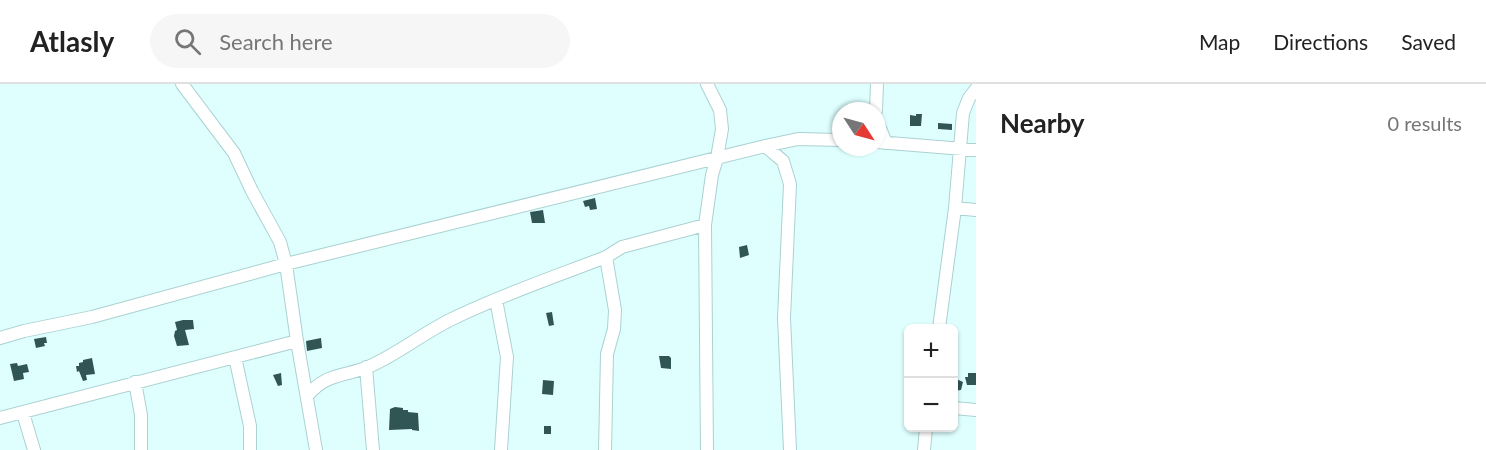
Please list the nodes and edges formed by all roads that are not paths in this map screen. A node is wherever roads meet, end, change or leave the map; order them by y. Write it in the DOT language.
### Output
graph roads {
  1 [pos="182,84"];
  2 [pos="707,84"];
  3 [pos="877,84"];
  4 [pos="976,90"];
  5 [pos="876,102"];
  6 [pos="832,140"];
  7 [pos="886,142"];
  8 [pos="765,146"];
  9 [pos="961,149"];
  10 [pos="976,150"];
  11 [pos="717,158"];
  12 [pos="955,208"];
  13 [pos="976,210"];
  14 [pos="705,225"];
  15 [pos="606,257"];
  16 [pos="286,264"];
  17 [pos="496,300"];
  18 [pos="940,324"];
  19 [pos="0,338"];
  20 [pos="297,342"];
  21 [pos="235,357"];
  22 [pos="366,367"];
  23 [pos="135,382"];
  24 [pos="307,396"];
  25 [pos="958,408"];
  26 [pos="976,410"];
  27 [pos="23,412"];
  28 [pos="0,418"];
  29 [pos="926,432"];
  30 [pos="34,450"];
  31 [pos="141,450"];
  32 [pos="250,450"];
  33 [pos="316,450"];
  34 [pos="373,450"];
  35 [pos="501,450"];
  36 [pos="605,450"];
  37 [pos="707,450"];
  38 [pos="790,450"];
  39 [pos="924,450"];
  1 -- 16 [label="street"];
  2 -- 11 [label="street"];
  3 -- 5 [label="street"];
  4 -- 9 [label="street"];
  6 -- 8 [label="street"];
  7 -- 9 [label="street"];
  8 -- 11 [label="street"];
  8 -- 38 [label="street"];
  9 -- 10 [label="street"];
  9 -- 12 [label="street"];
  11 -- 14 [label="street"];
  11 -- 16 [label="street"];
  12 -- 13 [label="street"];
  12 -- 18 [label="street"];
  14 -- 15 [label="street"];
  14 -- 37 [label="street"];
  15 -- 17 [label="street"];
  15 -- 36 [label="street"];
  16 -- 19 [label="street"];
  16 -- 20 [label="street"];
  17 -- 22 [label="street"];
  17 -- 35 [label="street"];
  20 -- 21 [label="street"];
  20 -- 24 [label="street"];
  21 -- 23 [label="street"];
  21 -- 32 [label="street"];
  22 -- 24 [label="street"];
  22 -- 34 [label="street"];
  23 -- 27 [label="street"];
  23 -- 31 [label="street"];
  24 -- 33 [label="street"];
  25 -- 26 [label="street"];
  27 -- 28 [label="street"];
  27 -- 30 [label="street"];
  29 -- 39 [label="street"];
}
